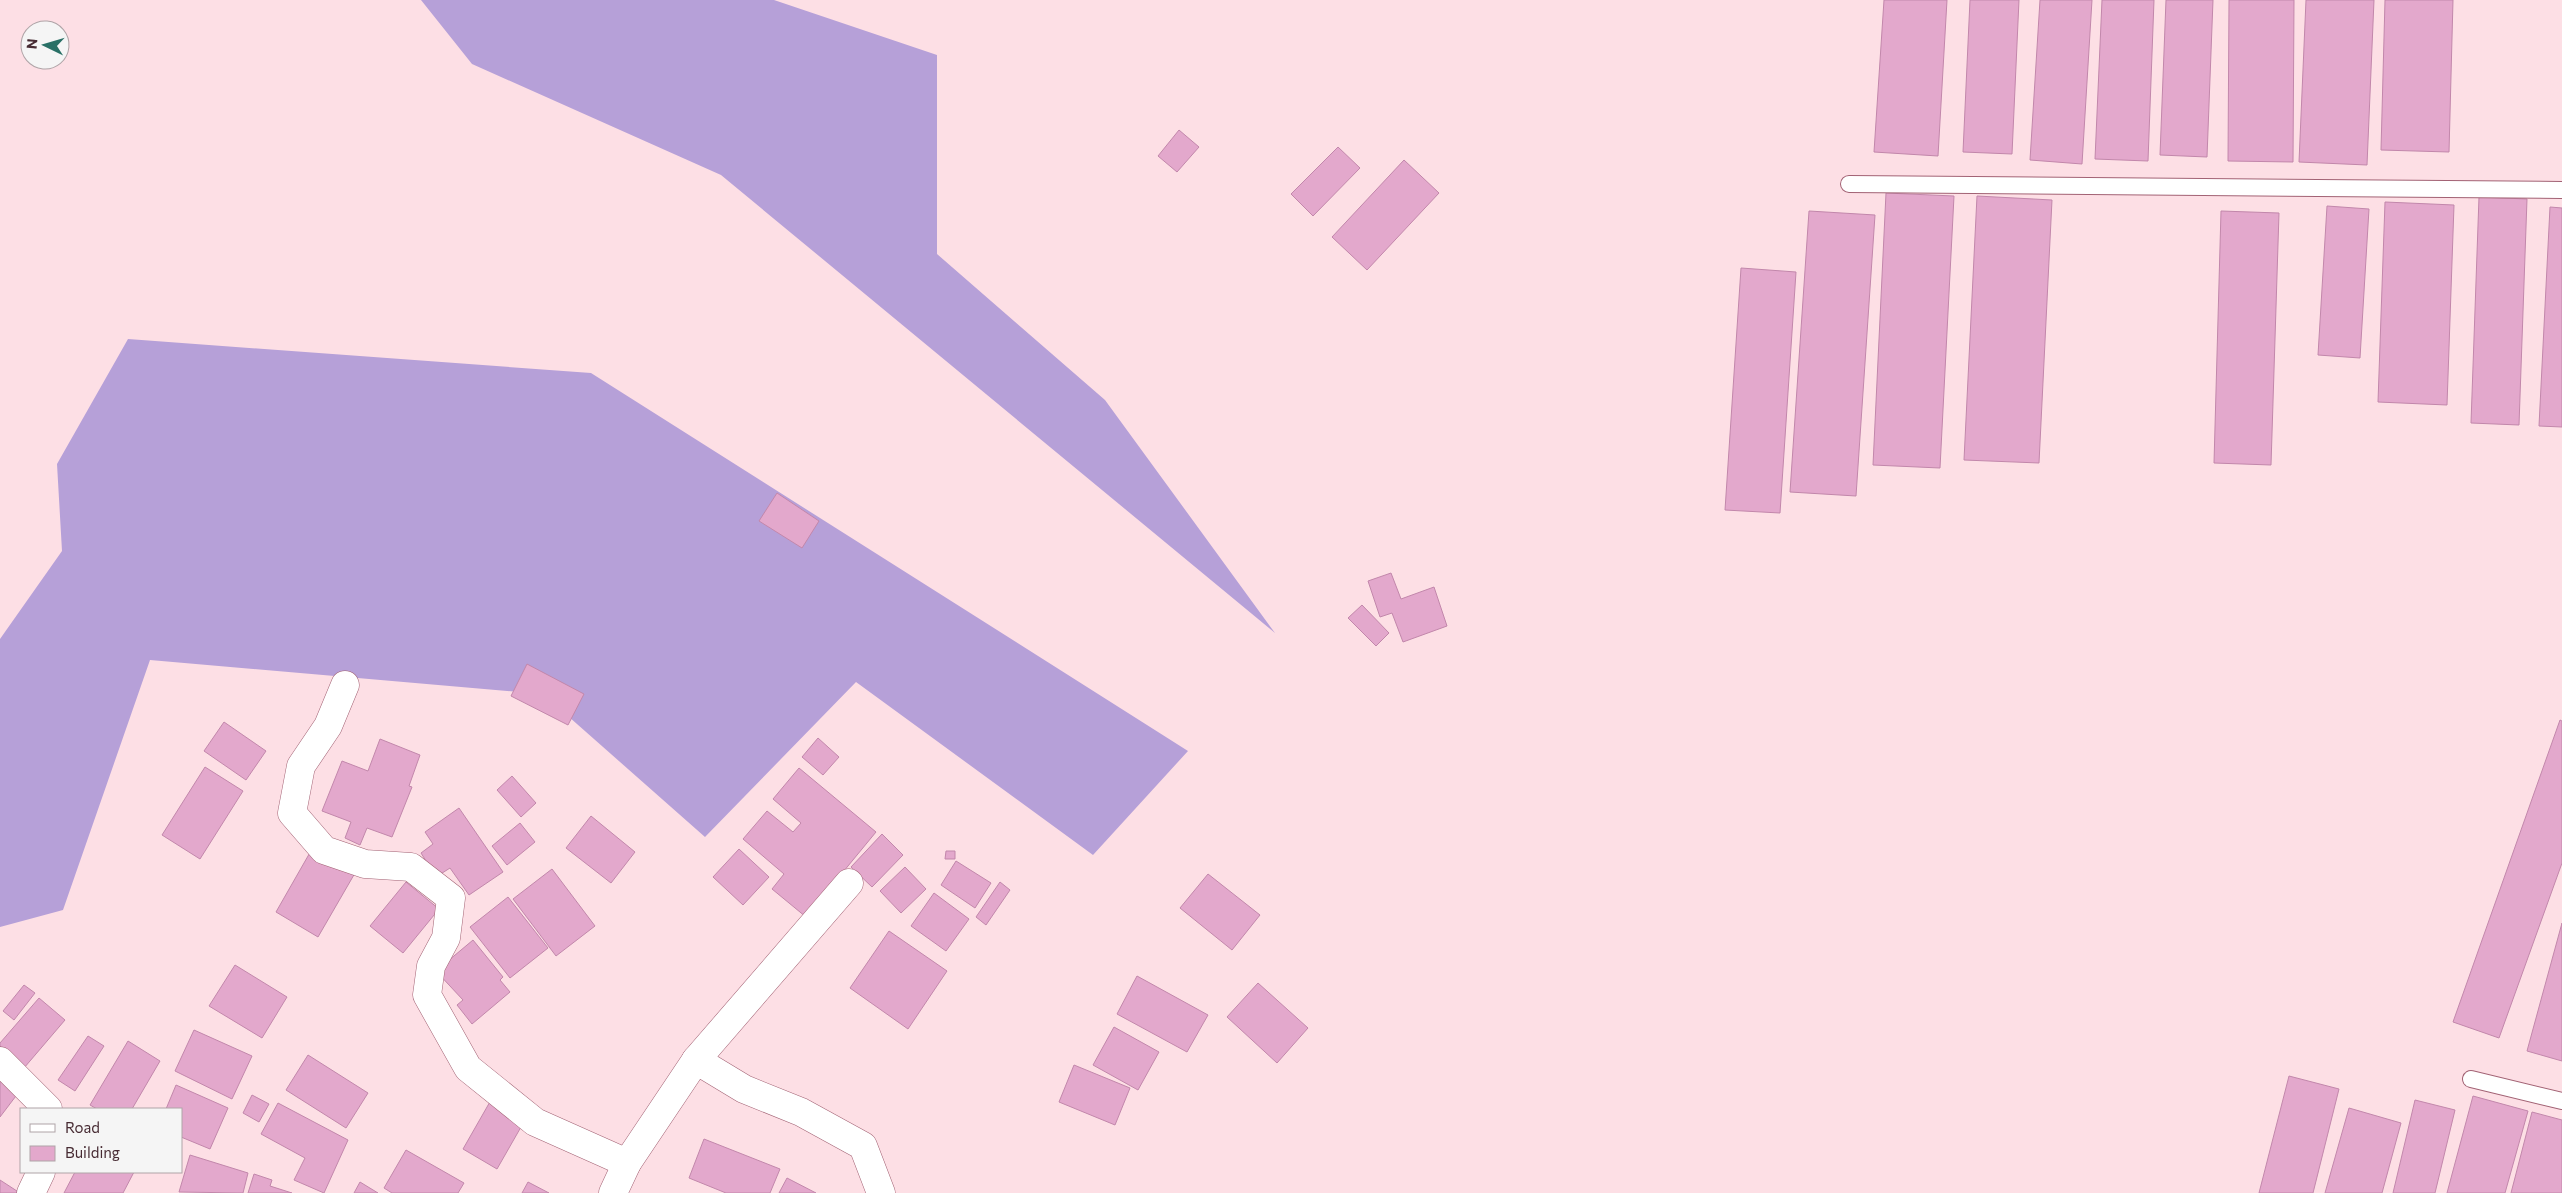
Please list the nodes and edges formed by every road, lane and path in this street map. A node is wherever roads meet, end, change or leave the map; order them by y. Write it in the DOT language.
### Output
graph roads {
  1 [pos="1849,184"];
  2 [pos="2562,190"];
  3 [pos="345,685"];
  4 [pos="849,883"];
  5 [pos="696,1060"];
  6 [pos="0,1061"];
  7 [pos="2472,1079"];
  8 [pos="2562,1101"];
  9 [pos="47,1108"];
  10 [pos="627,1164"];
  11 [pos="41,1173"];
  12 [pos="31,1193"];
  13 [pos="613,1193"];
  14 [pos="881,1193"];
  1 -- 2 [label="lane"];
  3 -- 10 [label="street"];
  4 -- 5 [label="street"];
  5 -- 10 [label="street"];
  5 -- 14 [label="street"];
  6 -- 9 [label="street"];
  7 -- 8 [label="lane"];
  10 -- 13 [label="street"];
  11 -- 12 [label="street"];
}
